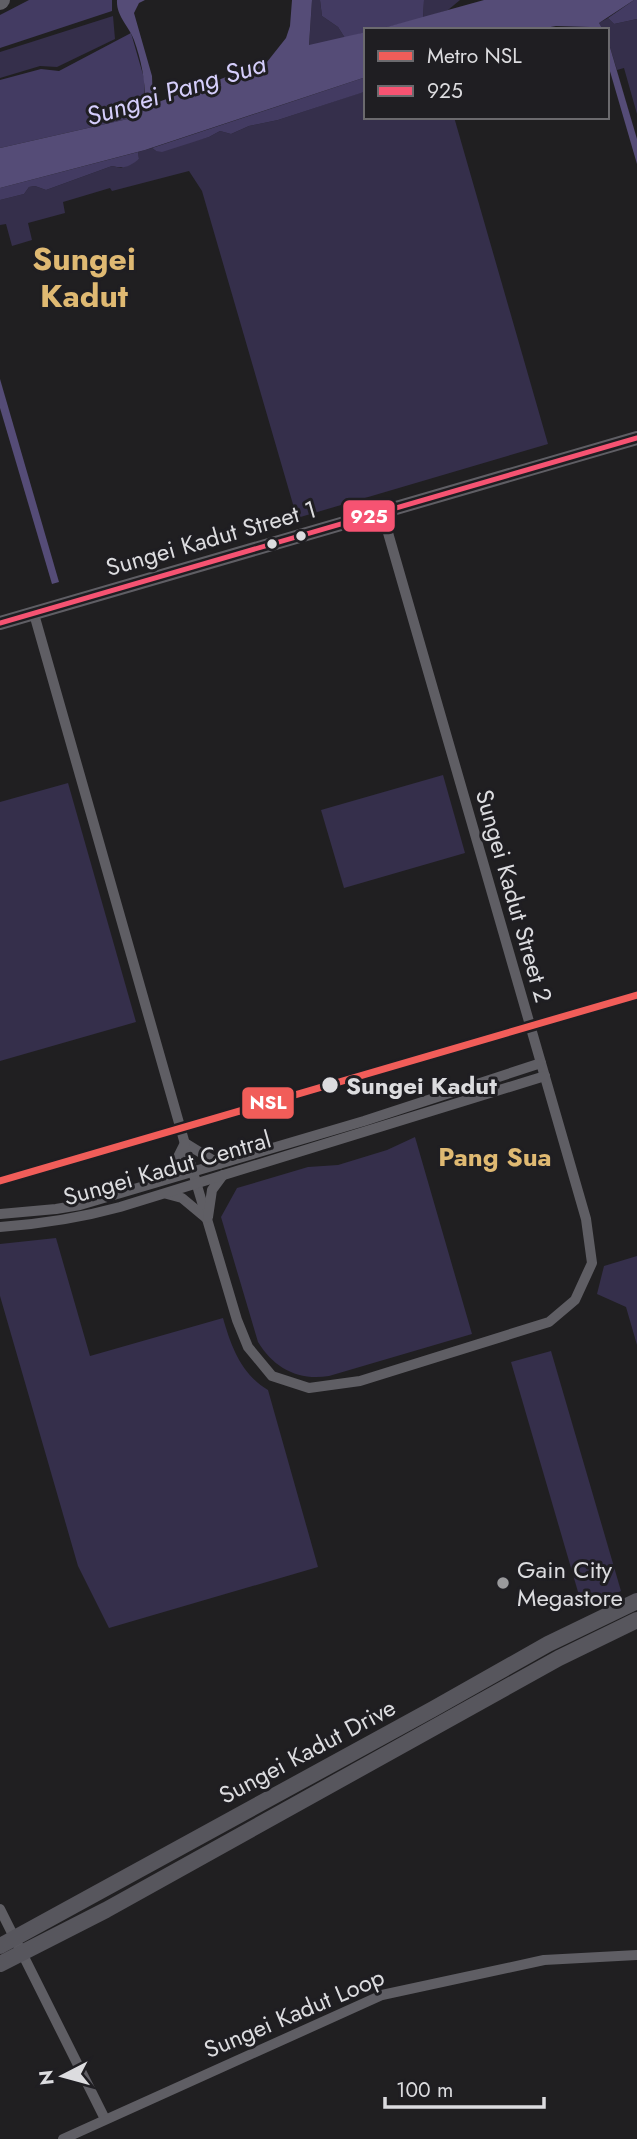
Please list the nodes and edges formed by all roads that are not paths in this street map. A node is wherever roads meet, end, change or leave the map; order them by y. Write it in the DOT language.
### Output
graph roads {
  1 [pos="637,438"];
  2 [pos="382,512"];
  3 [pos="34,614"];
  4 [pos="0,623"];
  5 [pos="541,1063"];
  6 [pos="545,1076"];
  7 [pos="185,1143"];
  8 [pos="221,1169"];
  9 [pos="194,1178"];
  10 [pos="159,1181"];
  11 [pos="164,1194"];
  12 [pos="0,1214"];
  13 [pos="208,1220"];
  14 [pos="0,1227"];
  15 [pos="637,1601"];
  16 [pos="637,1620"];
  17 [pos="0,1909"];
  18 [pos="19,1945"];
  19 [pos="0,1946"];
  20 [pos="637,1955"];
  21 [pos="0,1964"];
  22 [pos="105,2119"];
  23 [pos="63,2139"];
  1 -- 2 [label="street, Sungei Kadut Street 1"];
  2 -- 3 [label="street, Sungei Kadut Street 1"];
  2 -- 5 [label="street, Sungei Kadut Street 2"];
  3 -- 4 [label="street, Sungei Kadut Street 1"];
  3 -- 7 [label="street, Sungei Kadut Street 2"];
  5 -- 6 [label="street, Sungei Kadut Street 2"];
  5 -- 8 [label="street, Sungei Kadut Central"];
  6 -- 8 [label="street, Sungei Kadut Central"];
  6 -- 13 [label="street, Sungei Kadut Street 2"];
  7 -- 8 [label="street"];
  7 -- 9 [label="street, Sungei Kadut Street 2"];
  7 -- 10 [label="street"];
  8 -- 9 [label="street, Sungei Kadut Central"];
  8 -- 13 [label="street"];
  9 -- 10 [label="street, Sungei Kadut Central"];
  9 -- 11 [label="street, Sungei Kadut Central"];
  9 -- 13 [label="street, Sungei Kadut Street 2"];
  10 -- 12 [label="street, Sungei Kadut Central"];
  11 -- 13 [label="street"];
  11 -- 14 [label="street, Sungei Kadut Central"];
  15 -- 18 [label="main road, Sungei Kadut Drive"];
  16 -- 18 [label="main road, Sungei Kadut Drive"];
  17 -- 18 [label="street"];
  18 -- 19 [label="main road, Sungei Kadut Drive"];
  18 -- 21 [label="main road, Sungei Kadut Drive"];
  18 -- 22 [label="street"];
  20 -- 22 [label="street, Sungei Kadut Loop"];
  22 -- 23 [label="street, Sungei Kadut Loop"];
}
